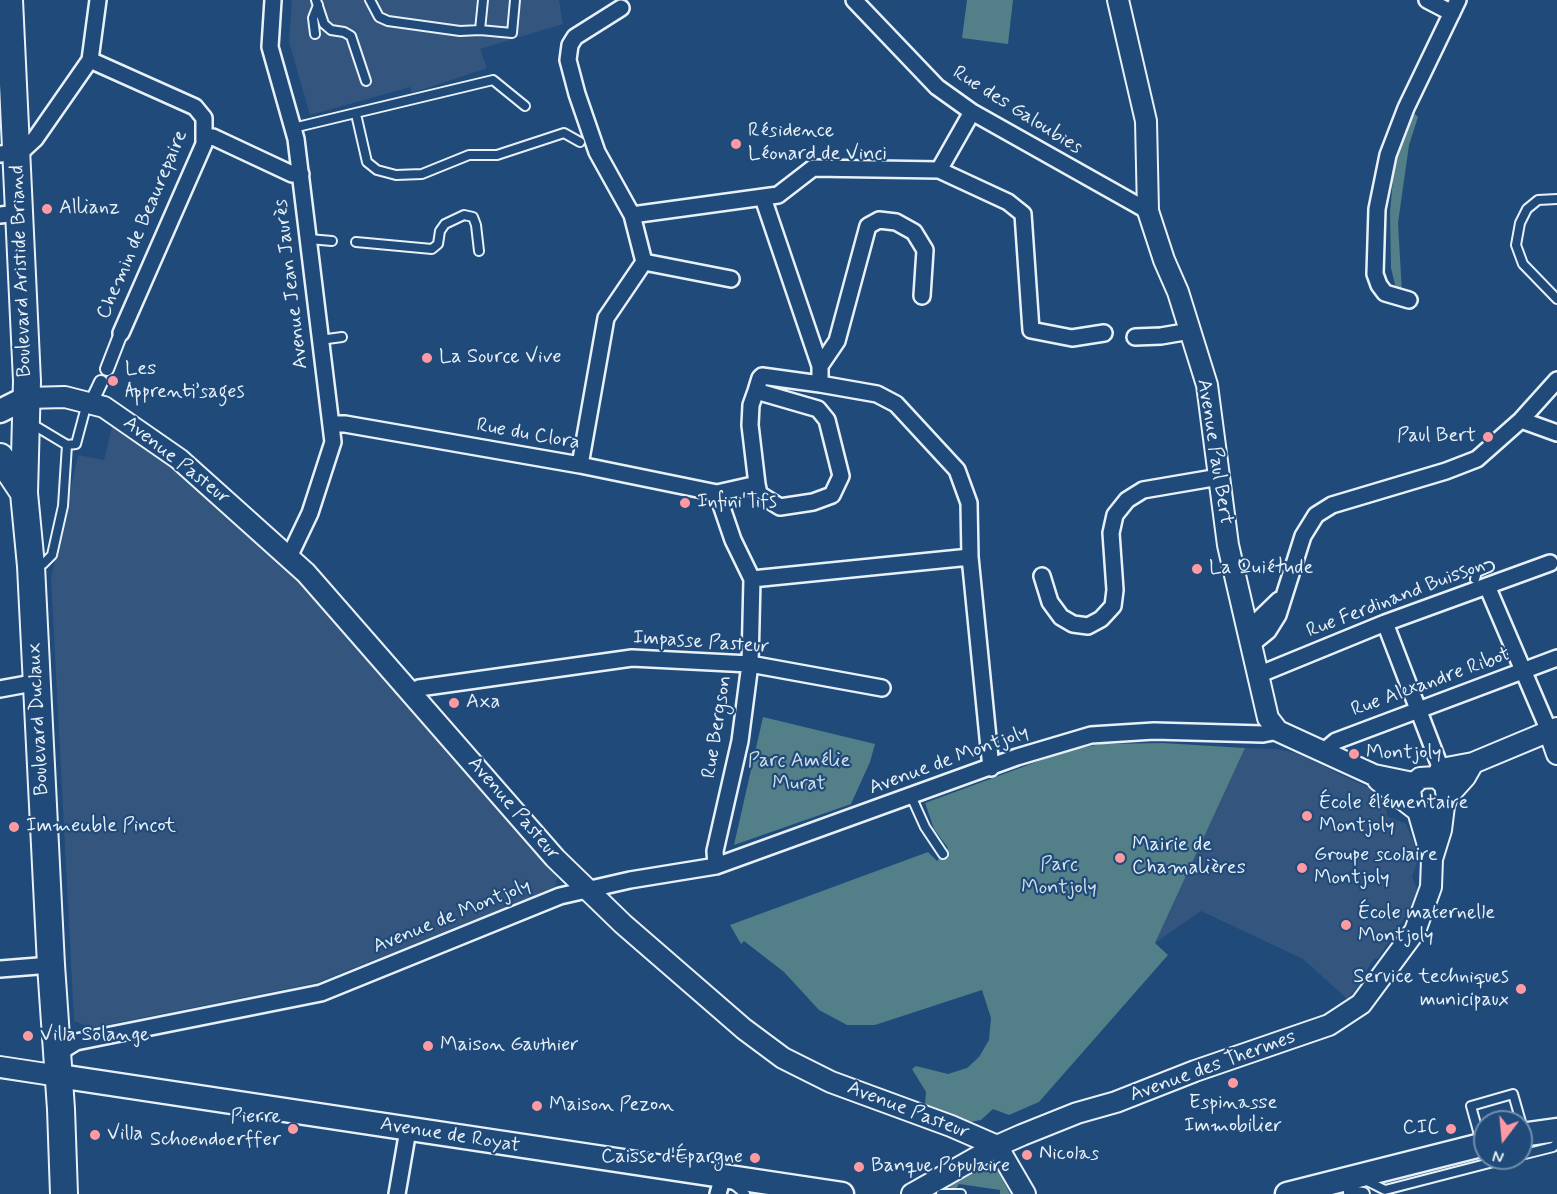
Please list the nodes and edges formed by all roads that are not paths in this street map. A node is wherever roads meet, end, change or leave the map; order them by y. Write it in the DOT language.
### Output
graph roads {
  1 [pos="9,0"];
  2 [pos="98,0"];
  3 [pos="273,0"];
  4 [pos="370,0"];
  5 [pos="483,0"];
  6 [pos="515,0"];
  7 [pos="854,0"];
  8 [pos="1118,0"];
  9 [pos="1427,0"];
  10 [pos="317,3"];
  11 [pos="1455,7"];
  12 [pos="621,8"];
  13 [pos="480,30"];
  14 [pos="315,34"];
  15 [pos="90,60"];
  16 [pos="366,81"];
  17 [pos="525,106"];
  18 [pos="972,112"];
  19 [pos="356,114"];
  20 [pos="293,128"];
  21 [pos="206,138"];
  22 [pos="580,142"];
  23 [pos="8,154"];
  24 [pos="939,170"];
  25 [pos="301,174"];
  26 [pos="763,198"];
  27 [pos="1557,199"];
  28 [pos="1148,211"];
  29 [pos="9,214"];
  30 [pos="632,215"];
  31 [pos="309,239"];
  32 [pos="332,241"];
  33 [pos="356,243"];
  34 [pos="479,251"];
  35 [pos="644,262"];
  36 [pos="731,279"];
  37 [pos="922,296"];
  38 [pos="1557,299"];
  39 [pos="1409,300"];
  40 [pos="1190,331"];
  41 [pos="121,333"];
  42 [pos="1104,333"];
  43 [pos="342,337"];
  44 [pos="1135,337"];
  45 [pos="320,340"];
  46 [pos="820,366"];
  47 [pos="107,369"];
  48 [pos="1557,380"];
  49 [pos="101,382"];
  50 [pos="820,384"];
  51 [pos="756,391"];
  52 [pos="0,392"];
  53 [pos="26,398"];
  54 [pos="89,402"];
  55 [pos="0,411"];
  56 [pos="1521,420"];
  57 [pos="331,424"];
  58 [pos="26,426"];
  59 [pos="1557,433"];
  60 [pos="68,445"];
  61 [pos="0,457"];
  62 [pos="580,465"];
  63 [pos="1219,477"];
  64 [pos="757,484"];
  65 [pos="24,493"];
  66 [pos="717,493"];
  67 [pos="289,557"];
  68 [pos="970,557"];
  69 [pos="1550,563"];
  70 [pos="31,566"];
  71 [pos="1490,567"];
  72 [pos="1042,576"];
  73 [pos="752,579"];
  74 [pos="1481,583"];
  75 [pos="1385,624"];
  76 [pos="1250,637"];
  77 [pos="1557,658"];
  78 [pos="750,664"];
  79 [pos="1524,670"];
  80 [pos="1258,675"];
  81 [pos="38,682"];
  82 [pos="882,688"];
  83 [pos="0,689"];
  84 [pos="410,692"];
  85 [pos="1417,708"];
  86 [pos="1553,730"];
  87 [pos="1278,731"];
  88 [pos="1323,752"];
  89 [pos="1557,754"];
  90 [pos="1473,763"];
  91 [pos="991,768"];
  92 [pos="1438,773"];
  93 [pos="1374,775"];
  94 [pos="1413,783"];
  95 [pos="911,796"];
  96 [pos="1446,802"];
  97 [pos="1415,809"];
  98 [pos="943,854"];
  99 [pos="1432,859"];
  100 [pos="716,866"];
  101 [pos="589,892"];
  102 [pos="51,965"];
  103 [pos="0,969"];
  104 [pos="58,1064"];
  105 [pos="0,1068"];
  106 [pos="1473,1110"];
  107 [pos="1517,1110"];
  108 [pos="408,1130"];
  109 [pos="1557,1130"];
  110 [pos="1533,1133"];
  111 [pos="1533,1137"];
  112 [pos="1557,1143"];
  113 [pos="997,1146"];
  114 [pos="1473,1148"];
  115 [pos="1473,1167"];
  116 [pos="721,1185"];
  117 [pos="1357,1187"];
  118 [pos="64,1194"];
  119 [pos="397,1194"];
  120 [pos="745,1194"];
  121 [pos="842,1194"];
  122 [pos="912,1194"];
  123 [pos="941,1194"];
  124 [pos="961,1194"];
  125 [pos="1025,1194"];
  126 [pos="1287,1194"];
  1 -- 23 [label="main road, Boulevard Aristide Briand"];
  2 -- 15 [label="street"];
  3 -- 20 [label="street, Avenue Jean Jaurès"];
  4 -- 13 [label="lane"];
  5 -- 13 [label="lane"];
  6 -- 13 [label="lane"];
  7 -- 18 [label="street, Rue des Galoubies"];
  8 -- 28 [label="street, Avenue Paul Bert"];
  9 -- 11 [label="street"];
  10 -- 14 [label="lane"];
  10 -- 16 [label="lane"];
  11 -- 39 [label="street"];
  12 -- 30 [label="street"];
  15 -- 21 [label="street, Chemin de Beaurepaire"];
  15 -- 23 [label="street"];
  17 -- 19 [label="lane"];
  18 -- 24 [label="street"];
  18 -- 28 [label="street, Rue des Galoubies"];
  19 -- 20 [label="lane"];
  19 -- 22 [label="lane"];
  20 -- 25 [label="street, Avenue Jean Jaurès"];
  21 -- 25 [label="street"];
  21 -- 41 [label="street, Chemin de Beaurepaire"];
  23 -- 29 [label="main road, Boulevard Aristide Briand"];
  24 -- 26 [label="street"];
  24 -- 42 [label="street"];
  25 -- 31 [label="street, Avenue Jean Jaurès"];
  26 -- 30 [label="street"];
  26 -- 46 [label="street"];
  27 -- 38 [label="lane"];
  28 -- 40 [label="street, Avenue Paul Bert"];
  29 -- 53 [label="main road, Boulevard Aristide Briand"];
  30 -- 35 [label="street"];
  31 -- 32 [label="lane"];
  31 -- 45 [label="street, Avenue Jean Jaurès"];
  33 -- 34 [label="lane"];
  35 -- 36 [label="street"];
  35 -- 62 [label="street"];
  37 -- 46 [label="street"];
  40 -- 44 [label="street"];
  40 -- 63 [label="street, Avenue Paul Bert"];
  41 -- 47 [label="street, Chemin de Beaurepaire"];
  43 -- 45 [label="lane"];
  45 -- 57 [label="street, Avenue Jean Jaurès"];
  46 -- 50 [label="street"];
  48 -- 56 [label="street"];
  49 -- 54 [label="street"];
  50 -- 51 [label="street"];
  50 -- 68 [label="street"];
  51 -- 64 [label="street"];
  51 -- 64 [label="street"];
  52 -- 53 [label="main road"];
  53 -- 54 [label="street, Avenue Pasteur"];
  53 -- 55 [label="main road"];
  53 -- 58 [label="main road, Boulevard Duclaux"];
  54 -- 60 [label="lane"];
  54 -- 67 [label="street, Avenue Pasteur"];
  56 -- 59 [label="street"];
  56 -- 76 [label="street"];
  57 -- 62 [label="street, Rue du Clora"];
  57 -- 67 [label="street, Avenue Jean Jaurès"];
  58 -- 60 [label="lane"];
  58 -- 65 [label="main road, Boulevard Duclaux"];
  60 -- 70 [label="lane"];
  61 -- 65 [label="main road"];
  62 -- 66 [label="street, Rue du Clora"];
  63 -- 72 [label="street"];
  63 -- 76 [label="street, Avenue Paul Bert"];
  64 -- 66 [label="street"];
  65 -- 70 [label="main road, Boulevard Duclaux"];
  66 -- 73 [label="street, Rue Bergson"];
  67 -- 84 [label="street, Avenue Pasteur"];
  68 -- 73 [label="street"];
  68 -- 91 [label="street"];
  69 -- 74 [label="street, Rue Ferdinand Buisson"];
  70 -- 81 [label="main road, Boulevard Duclaux"];
  71 -- 74 [label="lane"];
  73 -- 78 [label="street, Rue Bergson"];
  74 -- 75 [label="street, Rue Ferdinand Buisson"];
  74 -- 79 [label="street"];
  75 -- 80 [label="street, Rue Ferdinand Buisson"];
  75 -- 85 [label="street"];
  76 -- 80 [label="street, Avenue Paul Bert"];
  77 -- 79 [label="street, Rue Alexandre Ribot"];
  78 -- 82 [label="street, Impasse Pasteur"];
  78 -- 84 [label="street, Impasse Pasteur"];
  78 -- 100 [label="street, Rue Bergson"];
  79 -- 85 [label="street, Rue Alexandre Ribot"];
  79 -- 86 [label="street"];
  80 -- 87 [label="street, Avenue Paul Bert"];
  81 -- 83 [label="street"];
  81 -- 102 [label="main road, Boulevard Duclaux"];
  84 -- 101 [label="street, Avenue Pasteur"];
  85 -- 88 [label="street, Rue Alexandre Ribot"];
  85 -- 92 [label="street"];
  86 -- 89 [label="street"];
  86 -- 90 [label="street"];
  87 -- 88 [label="street"];
  87 -- 91 [label="street, Avenue de Montjoly"];
  88 -- 93 [label="street"];
  90 -- 92 [label="street"];
  90 -- 96 [label="street"];
  91 -- 95 [label="street, Avenue de Montjoly"];
  92 -- 94 [label="street"];
  92 -- 96 [label="street"];
  93 -- 94 [label="street"];
  93 -- 97 [label="street"];
  94 -- 97 [label="street"];
  95 -- 98 [label="lane"];
  95 -- 100 [label="street, Avenue de Montjoly"];
  96 -- 97 [label="street"];
  96 -- 99 [label="street, Avenue des Thermes"];
  97 -- 99 [label="street, Avenue des Thermes"];
  99 -- 113 [label="street, Avenue des Thermes"];
  100 -- 101 [label="street, Avenue de Montjoly"];
  101 -- 104 [label="street, Avenue de Montjoly"];
  101 -- 113 [label="street, Avenue Pasteur"];
  102 -- 103 [label="street"];
  102 -- 104 [label="main road, Boulevard Duclaux"];
  104 -- 105 [label="street"];
  104 -- 108 [label="main road, Avenue de Royat"];
  104 -- 118 [label="main road, Boulevard Duclaux"];
  106 -- 107 [label="lane"];
  108 -- 116 [label="main road, Avenue de Royat"];
  108 -- 119 [label="street"];
  109 -- 110 [label="main road"];
  111 -- 112 [label="lane"];
  113 -- 122 [label="street, Avenue des Thermes"];
  113 -- 125 [label="street"];
  114 -- 117 [label="main road"];
  115 -- 117 [label="lane"];
  116 -- 120 [label="lane"];
  116 -- 121 [label="main road, Avenue de Royat"];
  117 -- 126 [label="main road"];
  123 -- 124 [label="lane"];
}
